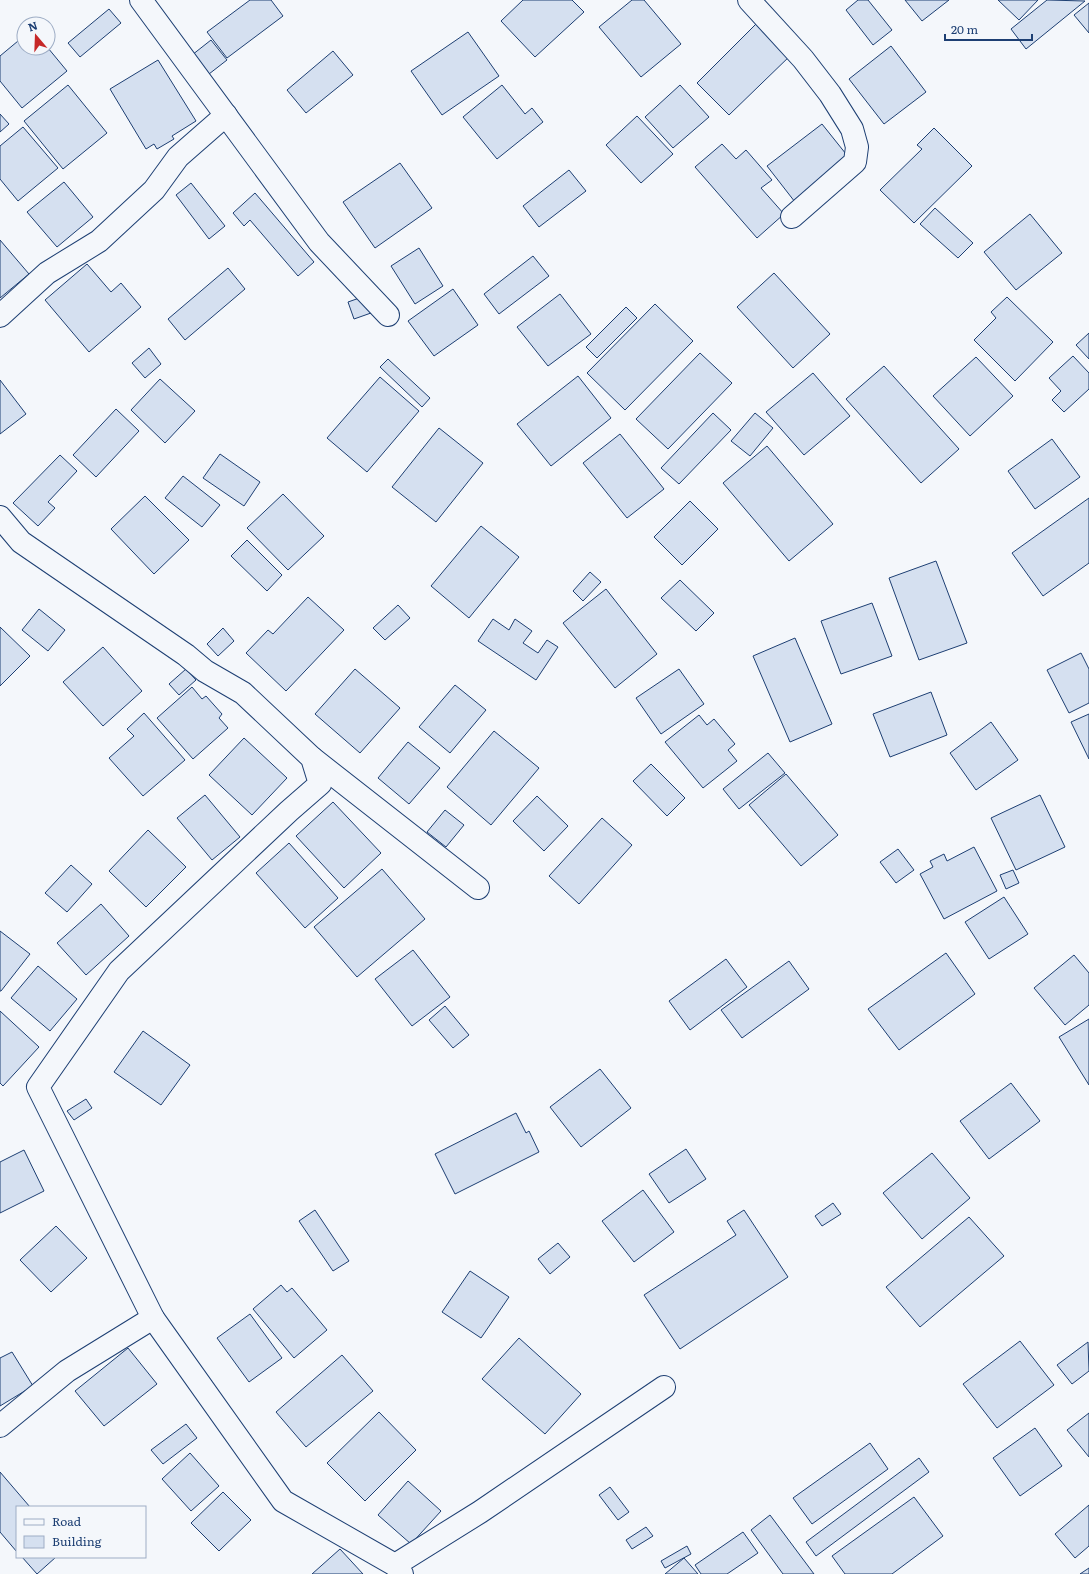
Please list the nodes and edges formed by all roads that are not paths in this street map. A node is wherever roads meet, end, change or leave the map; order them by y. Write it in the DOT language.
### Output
graph roads {
  1 [pos="142,0"];
  2 [pos="749,0"];
  3 [pos="226,115"];
  4 [pos="792,217"];
  5 [pos="388,315"];
  6 [pos="0,316"];
  7 [pos="0,517"];
  8 [pos="312,758"];
  9 [pos="478,888"];
  10 [pos="153,1318"];
  11 [pos="664,1387"];
  12 [pos="0,1426"];
  13 [pos="398,1569"];
  1 -- 3 [label="street"];
  2 -- 4 [label="street"];
  3 -- 5 [label="street"];
  3 -- 6 [label="street"];
  7 -- 8 [label="street"];
  8 -- 9 [label="street"];
  8 -- 10 [label="street"];
  10 -- 12 [label="street"];
  10 -- 13 [label="street"];
  11 -- 13 [label="street"];
}
